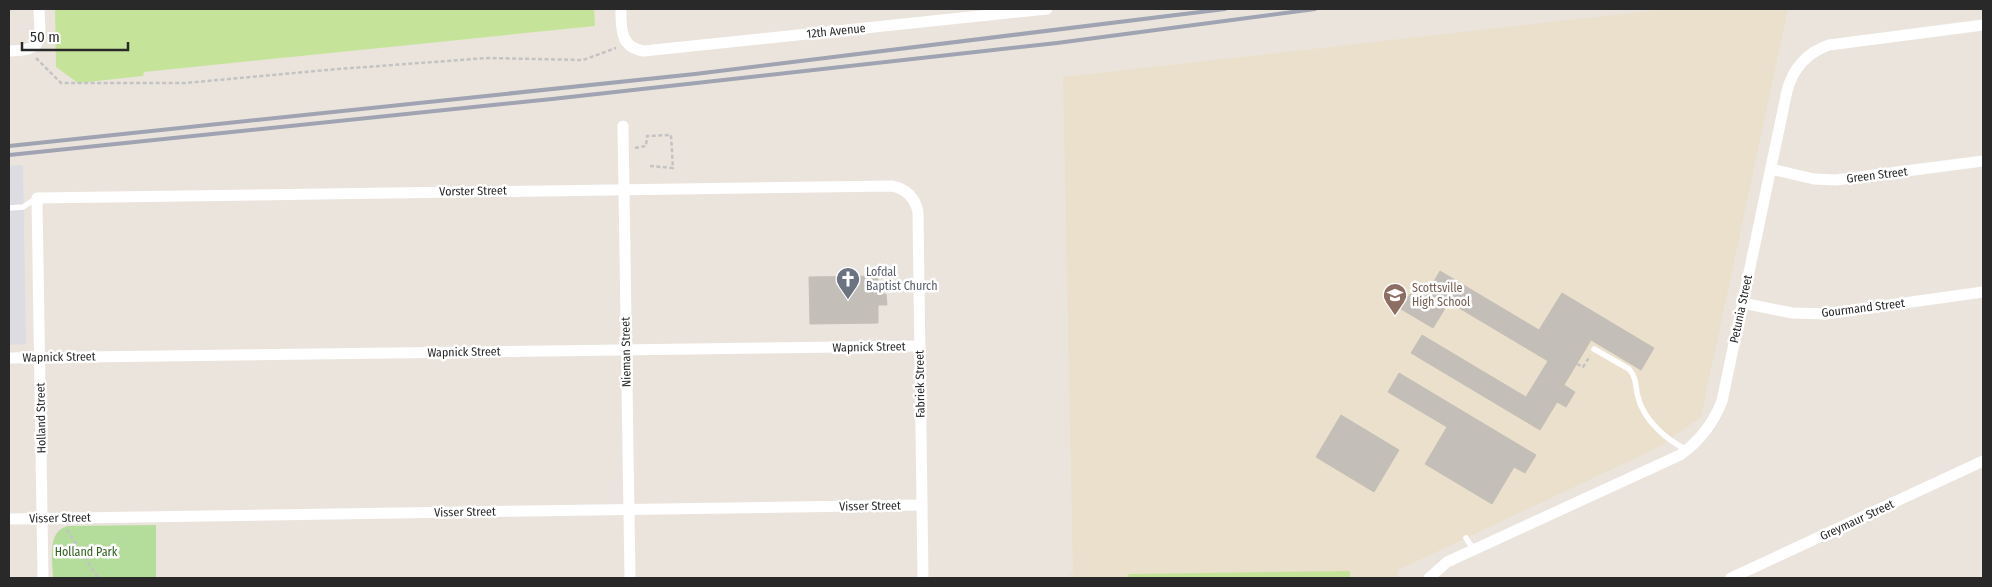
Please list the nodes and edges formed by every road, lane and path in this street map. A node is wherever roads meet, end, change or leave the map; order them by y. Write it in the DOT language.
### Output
graph roads {
  1 [pos="39,9"];
  2 [pos="620,9"];
  3 [pos="1047,9"];
  4 [pos="1983,25"];
  5 [pos="627,44"];
  6 [pos="9,50"];
  7 [pos="28,50"];
  8 [pos="623,126"];
  9 [pos="624,151"];
  10 [pos="1983,162"];
  11 [pos="650,166"];
  12 [pos="1771,169"];
  13 [pos="624,189"];
  14 [pos="908,193"];
  15 [pos="36,198"];
  16 [pos="9,208"];
  17 [pos="1983,292"];
  18 [pos="1742,303"];
  19 [pos="920,346"];
  20 [pos="1594,349"];
  21 [pos="626,350"];
  22 [pos="40,357"];
  23 [pos="9,358"];
  24 [pos="1577,364"];
  25 [pos="1687,450"];
  26 [pos="1983,461"];
  27 [pos="922,505"];
  28 [pos="629,510"];
  29 [pos="42,518"];
  30 [pos="60,518"];
  31 [pos="9,519"];
  32 [pos="1466,538"];
  33 [pos="1474,550"];
  34 [pos="43,578"];
  35 [pos="98,578"];
  36 [pos="630,578"];
  37 [pos="923,578"];
  38 [pos="1429,578"];
  39 [pos="1731,578"];
  1 -- 7 [label="street"];
  2 -- 5 [label="street"];
  3 -- 5 [label="street, 12th Avenue"];
  4 -- 12 [label="street, Petunia Street"];
  5 -- 7 [label="path"];
  6 -- 7 [label="street"];
  8 -- 9 [label="street, Nieman Street"];
  9 -- 11 [label="path"];
  9 -- 13 [label="street, Nieman Street"];
  10 -- 12 [label="street, Green Street"];
  12 -- 18 [label="street, Petunia Street"];
  13 -- 14 [label="street, Vorster Street"];
  13 -- 15 [label="street, Vorster Street"];
  13 -- 21 [label="street, Nieman Street"];
  14 -- 19 [label="street, Fabriek Street"];
  15 -- 16 [label="lane"];
  15 -- 22 [label="street, Holland Street"];
  17 -- 18 [label="street, Gourmand Street"];
  18 -- 25 [label="street, Petunia Street"];
  19 -- 21 [label="street, Wapnick Street"];
  19 -- 27 [label="street, Fabriek Street"];
  20 -- 24 [label="path"];
  20 -- 25 [label="lane"];
  21 -- 22 [label="street, Wapnick Street"];
  21 -- 28 [label="street, Nieman Street"];
  22 -- 23 [label="street, Wapnick Street"];
  22 -- 29 [label="street, Holland Street"];
  25 -- 33 [label="street, Petunia Street"];
  26 -- 39 [label="street, Greymaur Street"];
  27 -- 28 [label="street, Visser Street"];
  27 -- 37 [label="street, Fabriek Street"];
  28 -- 30 [label="street, Visser Street"];
  28 -- 36 [label="street, Nieman Street"];
  29 -- 30 [label="street, Visser Street"];
  29 -- 31 [label="street, Visser Street"];
  29 -- 34 [label="street, Holland Street"];
  30 -- 35 [label="path"];
  32 -- 33 [label="lane"];
  33 -- 38 [label="street, Petunia Street"];
}
